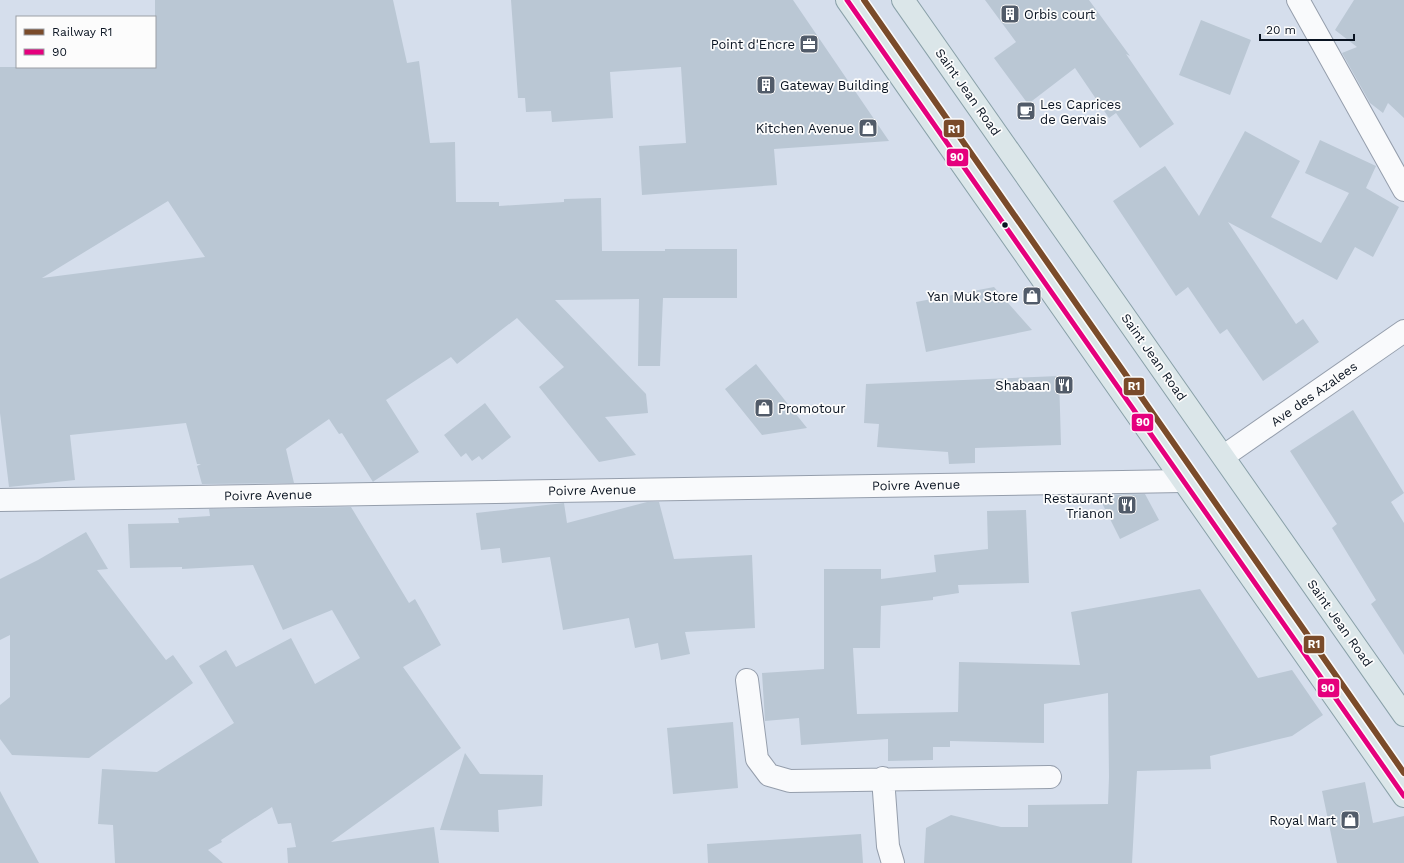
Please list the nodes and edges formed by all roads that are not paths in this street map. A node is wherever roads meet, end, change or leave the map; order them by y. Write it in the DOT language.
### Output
graph roads {
  1 [pos="847,0"];
  2 [pos="903,0"];
  3 [pos="1298,0"];
  4 [pos="1404,190"];
  5 [pos="1404,331"];
  6 [pos="1224,456"];
  7 [pos="1183,481"];
  8 [pos="0,500"];
  9 [pos="747,680"];
  10 [pos="1404,715"];
  11 [pos="1050,777"];
  12 [pos="883,778"];
  13 [pos="1404,796"];
  14 [pos="893,863"];
  1 -- 7 [label="main road"];
  2 -- 6 [label="main road, Saint Jean Road"];
  3 -- 4 [label="street"];
  5 -- 6 [label="street, Ave des Azalees"];
  6 -- 10 [label="main road, Saint Jean Road"];
  7 -- 8 [label="street, Poivre Avenue"];
  7 -- 13 [label="main road"];
  9 -- 12 [label="street"];
  11 -- 12 [label="street"];
  12 -- 14 [label="street"];
}
